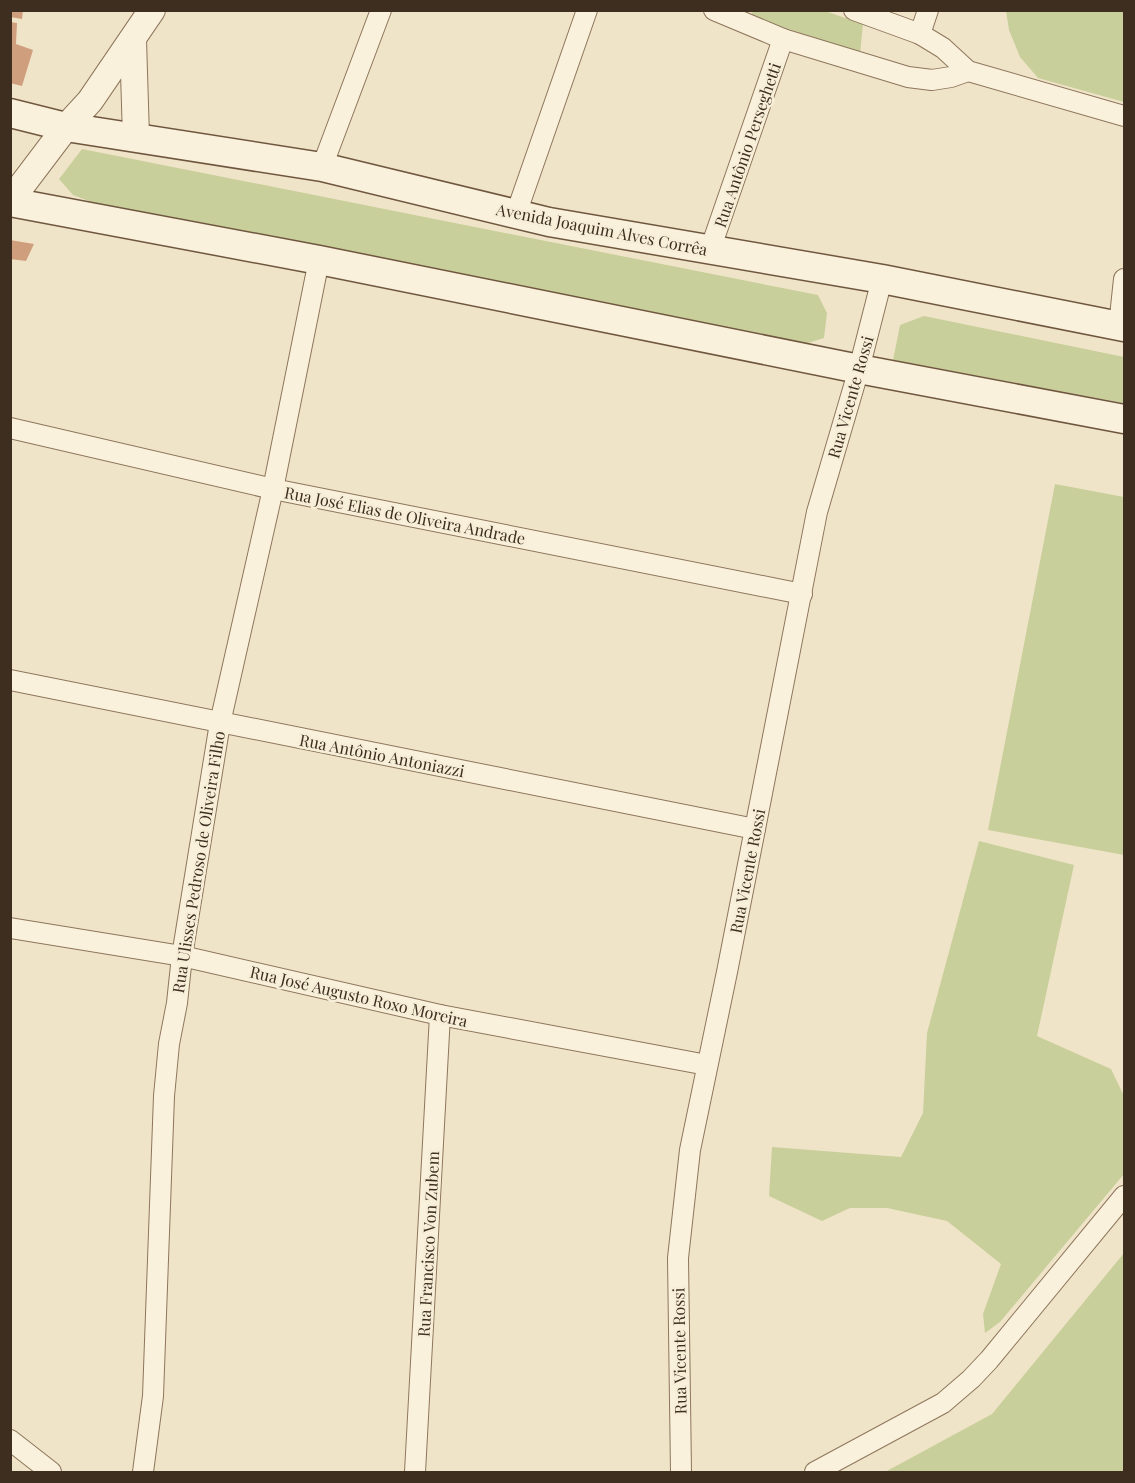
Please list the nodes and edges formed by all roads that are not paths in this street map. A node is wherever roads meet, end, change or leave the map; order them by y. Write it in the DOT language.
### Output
graph roads {
  1 [pos="152,10"];
  2 [pos="381,10"];
  3 [pos="587,10"];
  4 [pos="714,10"];
  5 [pos="854,10"];
  6 [pos="928,10"];
  7 [pos="920,34"];
  8 [pos="783,39"];
  9 [pos="133,40"];
  10 [pos="968,71"];
  11 [pos="10,113"];
  12 [pos="1125,116"];
  13 [pos="66,127"];
  14 [pos="136,137"];
  15 [pos="322,167"];
  16 [pos="10,202"];
  17 [pos="516,214"];
  18 [pos="710,250"];
  19 [pos="319,260"];
  20 [pos="882,279"];
  21 [pos="1125,279"];
  22 [pos="1122,326"];
  23 [pos="858,369"];
  24 [pos="1125,419"];
  25 [pos="10,428"];
  26 [pos="273,489"];
  27 [pos="802,594"];
  28 [pos="10,680"];
  29 [pos="219,723"];
  30 [pos="755,829"];
  31 [pos="10,928"];
  32 [pos="182,956"];
  33 [pos="440,1015"];
  34 [pos="707,1065"];
  35 [pos="1125,1196"];
  36 [pos="10,1440"];
  37 [pos="51,1473"];
  38 [pos="143,1473"];
  39 [pos="415,1473"];
  40 [pos="681,1473"];
  41 [pos="815,1473"];
  1 -- 9 [label="street"];
  2 -- 15 [label="street"];
  3 -- 17 [label="street"];
  4 -- 8 [label="street"];
  5 -- 7 [label="street"];
  6 -- 7 [label="street"];
  7 -- 10 [label="street"];
  8 -- 10 [label="street"];
  8 -- 18 [label="street, Rua Antônio Perseghetti"];
  9 -- 13 [label="street"];
  9 -- 14 [label="street"];
  10 -- 12 [label="street"];
  11 -- 13 [label="main road, Avenida Joaquim Alves Corrêa"];
  13 -- 14 [label="main road, Avenida Joaquim Alves Corrêa"];
  13 -- 16 [label="street"];
  14 -- 15 [label="main road, Avenida Joaquim Alves Corrêa"];
  15 -- 17 [label="main road, Avenida Joaquim Alves Corrêa"];
  16 -- 19 [label="main road"];
  17 -- 18 [label="main road, Avenida Joaquim Alves Corrêa"];
  18 -- 20 [label="main road, Avenida Joaquim Alves Corrêa"];
  19 -- 23 [label="main road"];
  19 -- 26 [label="street, Rua Ulisses Pedroso de Oliveira Filho"];
  20 -- 22 [label="main road, Avenida Joaquim Alves Corrêa"];
  20 -- 23 [label="street, Rua Vicente Rossi"];
  21 -- 22 [label="street"];
  23 -- 24 [label="main road"];
  23 -- 27 [label="street, Rua Vicente Rossi"];
  25 -- 26 [label="street, Rua José Elias de Oliveira Andrade"];
  26 -- 27 [label="street, Rua José Elias de Oliveira Andrade"];
  26 -- 29 [label="street, Rua Ulisses Pedroso de Oliveira Filho"];
  27 -- 30 [label="street, Rua Vicente Rossi"];
  28 -- 29 [label="street, Rua Antônio Antoniazzi"];
  29 -- 30 [label="street, Rua Antônio Antoniazzi"];
  29 -- 32 [label="street, Rua Ulisses Pedroso de Oliveira Filho"];
  30 -- 34 [label="street, Rua Vicente Rossi"];
  31 -- 32 [label="street, Rua José Augusto Roxo Moreira"];
  32 -- 33 [label="street, Rua José Augusto Roxo Moreira"];
  32 -- 38 [label="street, Rua Ulisses Pedroso de Oliveira Filho"];
  33 -- 34 [label="street, Rua José Augusto Roxo Moreira"];
  33 -- 39 [label="street, Rua Francisco Von Zubem"];
  34 -- 40 [label="street, Rua Vicente Rossi"];
  35 -- 41 [label="street"];
  36 -- 37 [label="street"];
}
